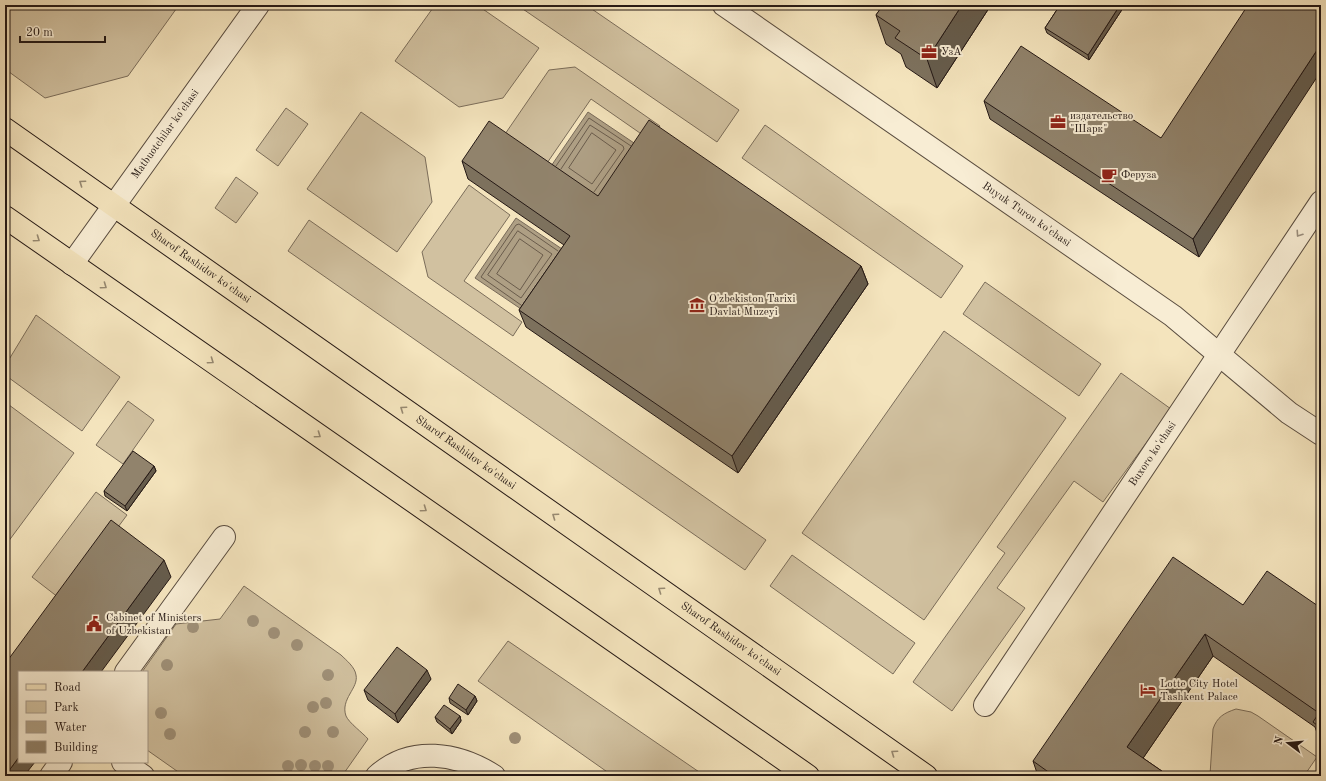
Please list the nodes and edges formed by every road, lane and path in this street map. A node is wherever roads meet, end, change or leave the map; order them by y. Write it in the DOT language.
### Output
graph roads {
  1 [pos="258,5"];
  2 [pos="724,5"];
  3 [pos="5,129"];
  4 [pos="1321,202"];
  5 [pos="114,206"];
  6 [pos="5,217"];
  7 [pos="72,264"];
  8 [pos="1220,355"];
  9 [pos="1321,434"];
  10 [pos="224,537"];
  11 [pos="127,671"];
  12 [pos="985,705"];
  13 [pos="60,763"];
  14 [pos="124,763"];
  15 [pos="51,776"];
  16 [pos="143,776"];
  17 [pos="377,776"];
  18 [pos="494,776"];
  19 [pos="808,776"];
  20 [pos="926,776"];
  1 -- 5 [label="street, Matbuotchilar ko'chasi"];
  2 -- 8 [label="street, Buyuk Turon ko'chasi"];
  5 -- 3 [label="main road, Sharof Rashidov ko'chasi, one-way"];
  4 -- 8 [label="street, Buxoro ko'chasi, one-way"];
  5 -- 7 [label="street, Matbuotchilar ko'chasi"];
  20 -- 5 [label="main road, Sharof Rashidov ko'chasi, one-way"];
  6 -- 7 [label="main road, one-way"];
  7 -- 19 [label="main road, one-way"];
  8 -- 9 [label="street, Buyuk Turon ko'chasi"];
  8 -- 12 [label="street, Buxoro ko'chasi"];
  10 -- 11 [label="street"];
  13 -- 15 [label="street"];
  14 -- 16 [label="street"];
  17 -- 18 [label="street"];
}
